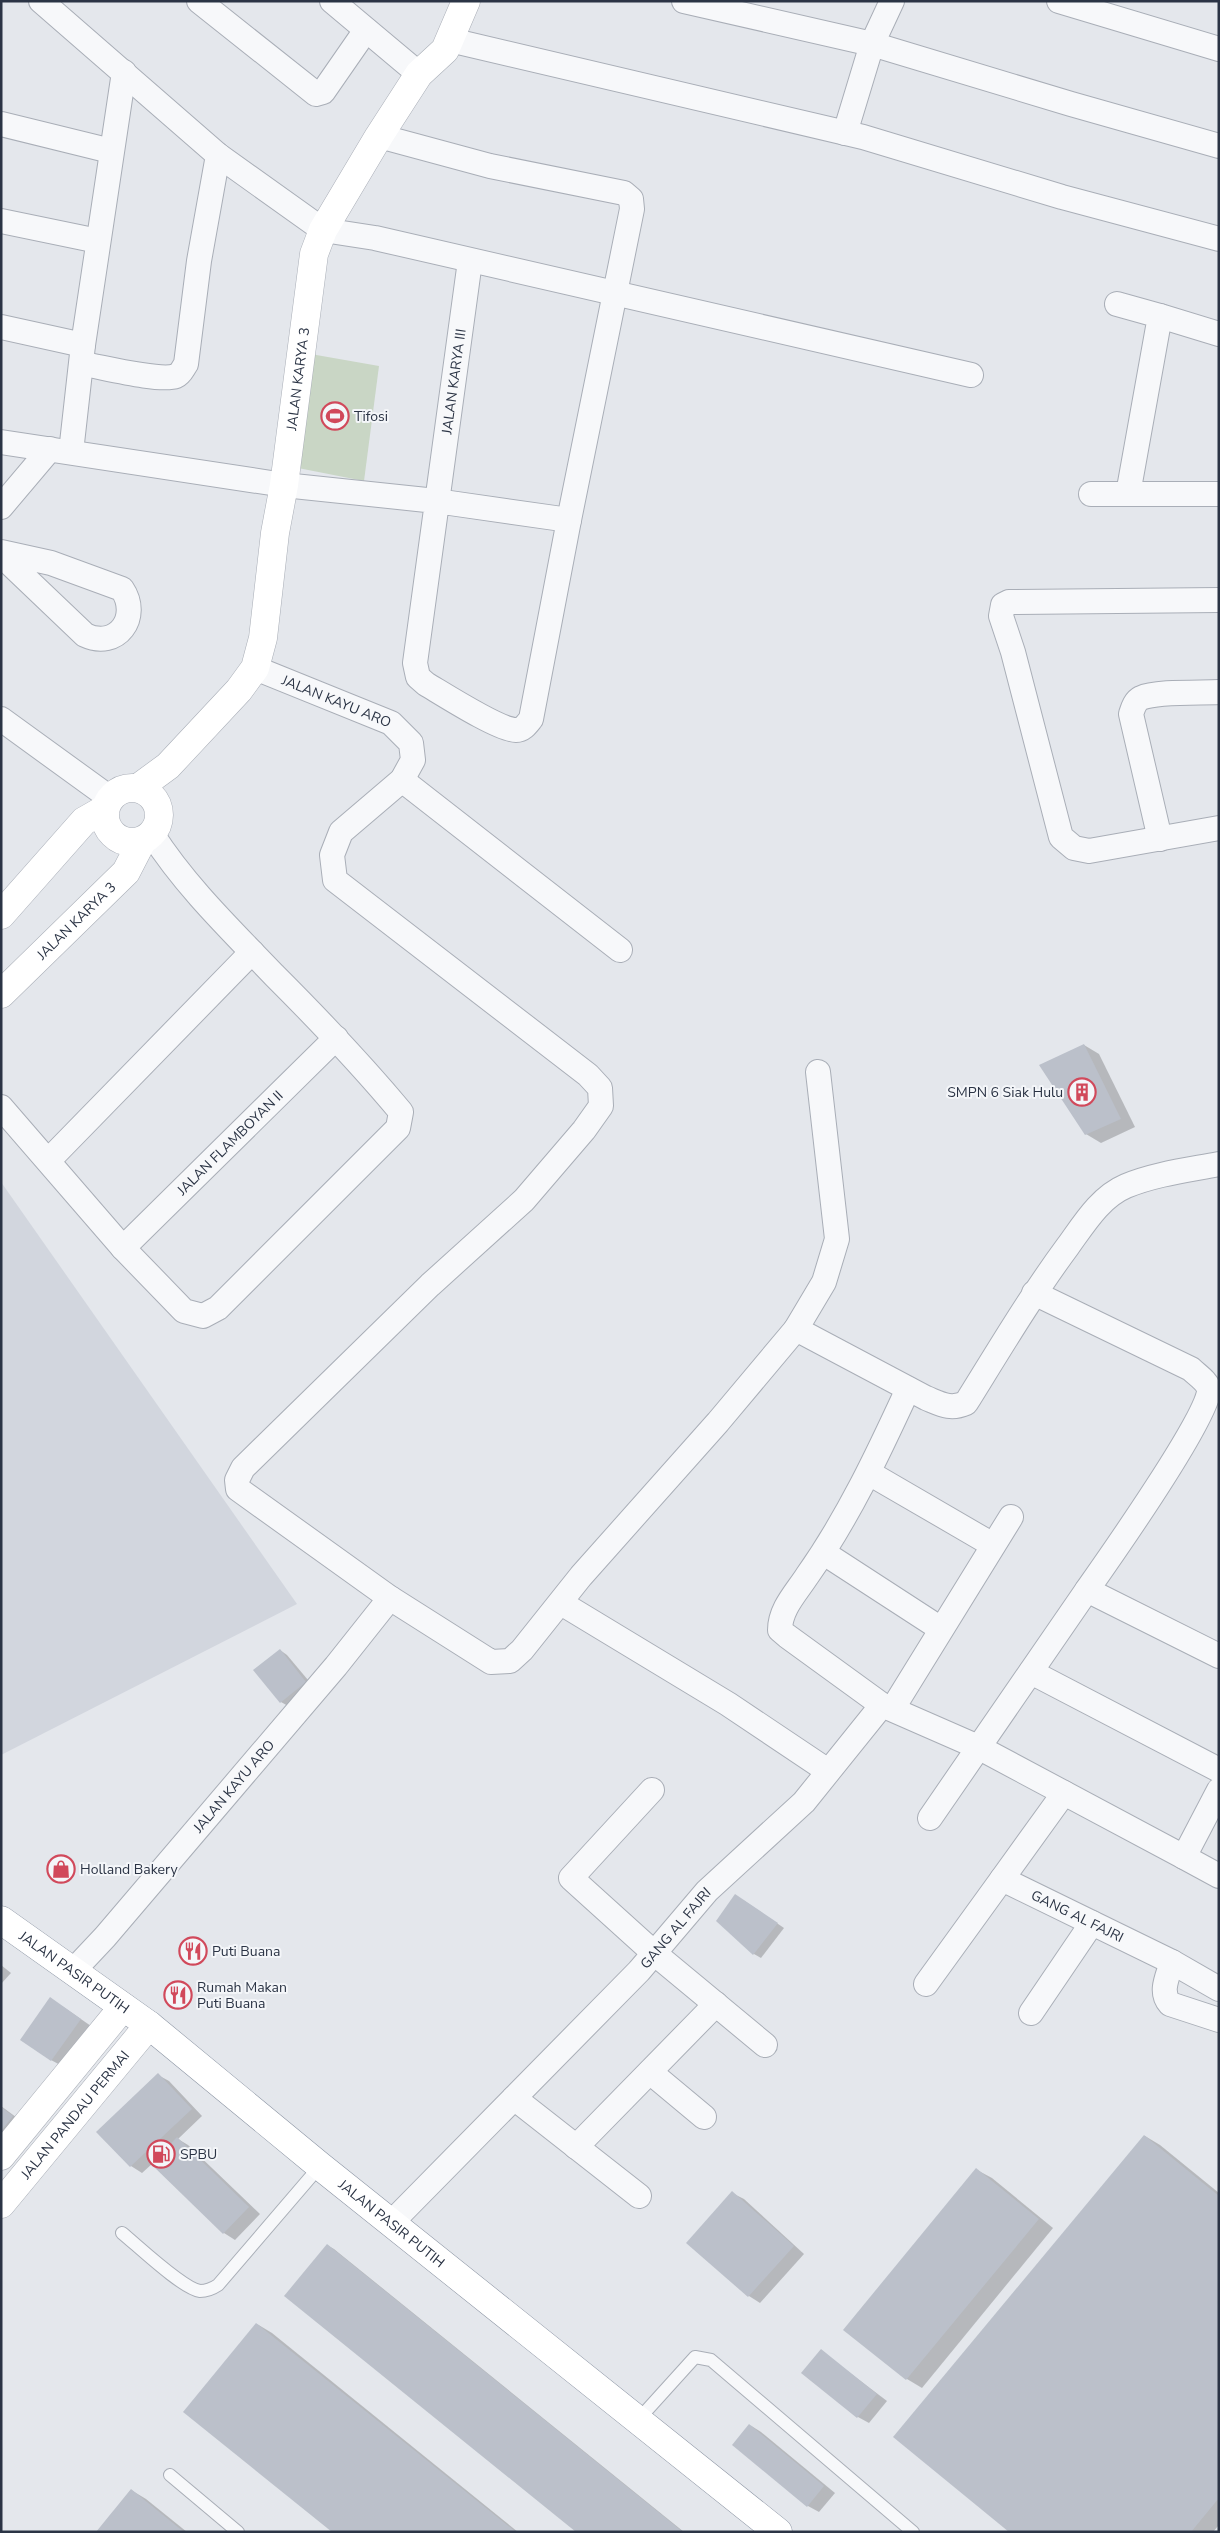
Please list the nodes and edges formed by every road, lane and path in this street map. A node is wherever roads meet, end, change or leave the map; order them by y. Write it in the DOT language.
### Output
graph roads {
  1 [pos="41,1"];
  2 [pos="199,1"];
  3 [pos="332,1"];
  4 [pos="466,1"];
  5 [pos="684,1"];
  6 [pos="892,1"];
  7 [pos="1059,1"];
  8 [pos="366,30"];
  9 [pos="450,40"];
  10 [pos="872,44"];
  11 [pos="1219,49"];
  12 [pos="124,72"];
  13 [pos="419,74"];
  14 [pos="1,124"];
  15 [pos="845,132"];
  16 [pos="379,136"];
  17 [pos="1219,146"];
  18 [pos="110,151"];
  19 [pos="218,155"];
  20 [pos="1,222"];
  21 [pos="323,230"];
  22 [pos="1219,239"];
  23 [pos="98,241"];
  24 [pos="470,261"];
  25 [pos="615,295"];
  26 [pos="1117,304"];
  27 [pos="1160,316"];
  28 [pos="1,327"];
  29 [pos="1219,334"];
  30 [pos="83,354"];
  31 [pos="971,375"];
  32 [pos="1,442"];
  33 [pos="61,450"];
  34 [pos="284,485"];
  35 [pos="1091,494"];
  36 [pos="1128,494"];
  37 [pos="1219,494"];
  38 [pos="436,501"];
  39 [pos="1,507"];
  40 [pos="569,520"];
  41 [pos="1,554"];
  42 [pos="1219,600"];
  43 [pos="255,668"];
  44 [pos="1219,692"];
  45 [pos="1,719"];
  46 [pos="168,766"];
  47 [pos="402,780"];
  48 [pos="138,788"];
  49 [pos="108,803"];
  50 [pos="159,807"];
  51 [pos="1219,828"];
  52 [pos="147,837"];
  53 [pos="1160,839"];
  54 [pos="1,915"];
  55 [pos="620,950"];
  56 [pos="252,952"];
  57 [pos="1,994"];
  58 [pos="336,1038"];
  59 [pos="818,1072"];
  60 [pos="1,1107"];
  61 [pos="49,1160"];
  62 [pos="1219,1164"];
  63 [pos="123,1248"];
  64 [pos="1034,1292"];
  65 [pos="796,1329"];
  66 [pos="1213,1386"];
  67 [pos="908,1389"];
  68 [pos="869,1472"];
  69 [pos="1011,1517"];
  70 [pos="993,1546"];
  71 [pos="824,1553"];
  72 [pos="1087,1590"];
  73 [pos="390,1598"];
  74 [pos="561,1603"];
  75 [pos="941,1629"];
  76 [pos="1219,1656"];
  77 [pos="1031,1672"];
  78 [pos="888,1706"];
  79 [pos="978,1747"];
  80 [pos="1219,1770"];
  81 [pos="828,1771"];
  82 [pos="652,1790"];
  83 [pos="1219,1790"];
  84 [pos="1064,1793"];
  85 [pos="930,1818"];
  86 [pos="1184,1857"];
  87 [pos="1219,1876"];
  88 [pos="1002,1879"];
  89 [pos="1,1920"];
  90 [pos="1092,1923"];
  91 [pos="654,1953"];
  92 [pos="1172,1962"];
  93 [pos="73,1971"];
  94 [pos="926,1984"];
  95 [pos="1219,1989"];
  96 [pos="716,2004"];
  97 [pos="122,2007"];
  98 [pos="1031,2013"];
  99 [pos="1219,2020"];
  100 [pos="149,2024"];
  101 [pos="765,2044"];
  102 [pos="650,2072"];
  103 [pos="514,2098"];
  104 [pos="704,2117"];
  105 [pos="576,2147"];
  106 [pos="1,2156"];
  107 [pos="320,2166"];
  108 [pos="639,2196"];
  109 [pos="1,2204"];
  110 [pos="391,2223"];
  111 [pos="122,2234"];
  112 [pos="638,2420"];
  113 [pos="170,2475"];
  114 [pos="238,2532"];
  115 [pos="778,2532"];
  116 [pos="913,2532"];
  1 -- 12 [label="street"];
  2 -- 8 [label="street"];
  3 -- 8 [label="street"];
  4 -- 9 [label="main road, JALAN KARYA 3"];
  5 -- 10 [label="street"];
  6 -- 10 [label="street"];
  7 -- 11 [label="street"];
  8 -- 13 [label="street"];
  9 -- 13 [label="main road, JALAN KARYA 3"];
  9 -- 15 [label="street"];
  10 -- 15 [label="street"];
  10 -- 17 [label="street"];
  12 -- 18 [label="street"];
  12 -- 19 [label="street"];
  13 -- 16 [label="main road, JALAN KARYA 3"];
  14 -- 18 [label="street"];
  15 -- 22 [label="street"];
  16 -- 21 [label="main road, JALAN KARYA 3"];
  16 -- 25 [label="street"];
  18 -- 23 [label="street"];
  19 -- 21 [label="street"];
  19 -- 30 [label="street"];
  20 -- 23 [label="street"];
  21 -- 24 [label="street"];
  21 -- 34 [label="main road, JALAN KARYA 3"];
  23 -- 30 [label="street"];
  24 -- 25 [label="street"];
  24 -- 38 [label="street, JALAN KARYA III"];
  25 -- 31 [label="street"];
  25 -- 40 [label="street"];
  26 -- 27 [label="street"];
  27 -- 29 [label="street"];
  27 -- 36 [label="street"];
  28 -- 30 [label="street"];
  30 -- 33 [label="street"];
  32 -- 33 [label="street"];
  33 -- 34 [label="street"];
  33 -- 39 [label="street"];
  34 -- 38 [label="street"];
  34 -- 43 [label="main road, JALAN KARYA 3"];
  35 -- 36 [label="street"];
  36 -- 37 [label="street"];
  38 -- 40 [label="street"];
  38 -- 40 [label="street, JALAN KARYA III"];
  41 -- 41 [label="street"];
  42 -- 53 [label="street"];
  43 -- 46 [label="main road, JALAN KARYA 3"];
  43 -- 47 [label="street, JALAN KAYU ARO"];
  44 -- 53 [label="street"];
  45 -- 49 [label="street"];
  46 -- 48 [label="main road, JALAN KARYA 3"];
  46 -- 50 [label="main road, JALAN KARYA 3"];
  47 -- 55 [label="street"];
  47 -- 73 [label="street"];
  48 -- 49 [label="main road, JALAN KARYA 3"];
  48 -- 50 [label="main road"];
  49 -- 52 [label="main road"];
  49 -- 54 [label="main road, JALAN KARYA 3"];
  50 -- 52 [label="main road, JALAN KARYA 3"];
  51 -- 53 [label="street"];
  52 -- 56 [label="street"];
  52 -- 57 [label="main road, JALAN KARYA 3"];
  56 -- 58 [label="street"];
  56 -- 61 [label="street"];
  58 -- 63 [label="street, JALAN FLAMBOYAN II"];
  58 -- 63 [label="street"];
  59 -- 65 [label="street"];
  60 -- 61 [label="street"];
  61 -- 63 [label="street"];
  62 -- 64 [label="street"];
  64 -- 66 [label="street"];
  64 -- 67 [label="street"];
  65 -- 67 [label="street"];
  65 -- 74 [label="street"];
  66 -- 72 [label="street"];
  67 -- 68 [label="street"];
  68 -- 70 [label="street"];
  68 -- 71 [label="street"];
  69 -- 70 [label="street, GANG AL FAJRI"];
  70 -- 75 [label="street, GANG AL FAJRI"];
  71 -- 75 [label="street"];
  71 -- 78 [label="street"];
  72 -- 76 [label="street"];
  72 -- 77 [label="street"];
  73 -- 74 [label="street"];
  73 -- 93 [label="street, JALAN KAYU ARO"];
  74 -- 81 [label="street"];
  75 -- 78 [label="street, GANG AL FAJRI"];
  77 -- 79 [label="street"];
  77 -- 80 [label="street"];
  78 -- 79 [label="street"];
  78 -- 81 [label="street, GANG AL FAJRI"];
  79 -- 84 [label="street"];
  79 -- 85 [label="street"];
  81 -- 91 [label="street, GANG AL FAJRI"];
  82 -- 91 [label="street"];
  83 -- 86 [label="street"];
  84 -- 86 [label="street"];
  84 -- 88 [label="street"];
  86 -- 87 [label="street"];
  88 -- 90 [label="street, GANG AL FAJRI"];
  88 -- 94 [label="street"];
  89 -- 93 [label="main road, JALAN PASIR PUTIH"];
  90 -- 92 [label="street, GANG AL FAJRI"];
  90 -- 98 [label="street"];
  91 -- 96 [label="street"];
  91 -- 103 [label="street, GANG AL FAJRI"];
  92 -- 95 [label="street, GANG AL FAJRI"];
  92 -- 99 [label="street"];
  93 -- 97 [label="main road, JALAN PASIR PUTIH"];
  96 -- 101 [label="street"];
  96 -- 102 [label="street"];
  97 -- 100 [label="main road, JALAN PASIR PUTIH"];
  97 -- 106 [label="main road"];
  100 -- 107 [label="main road, JALAN PASIR PUTIH"];
  100 -- 109 [label="main road, JALAN PANDAU PERMAI"];
  102 -- 104 [label="street"];
  102 -- 105 [label="street"];
  103 -- 105 [label="street"];
  103 -- 110 [label="street, GANG AL FAJRI"];
  105 -- 108 [label="street"];
  107 -- 110 [label="main road, JALAN PASIR PUTIH"];
  107 -- 111 [label="lane"];
  110 -- 112 [label="main road, JALAN PASIR PUTIH"];
  112 -- 115 [label="main road, JALAN PASIR PUTIH"];
  112 -- 116 [label="lane"];
  113 -- 114 [label="lane"];
}
